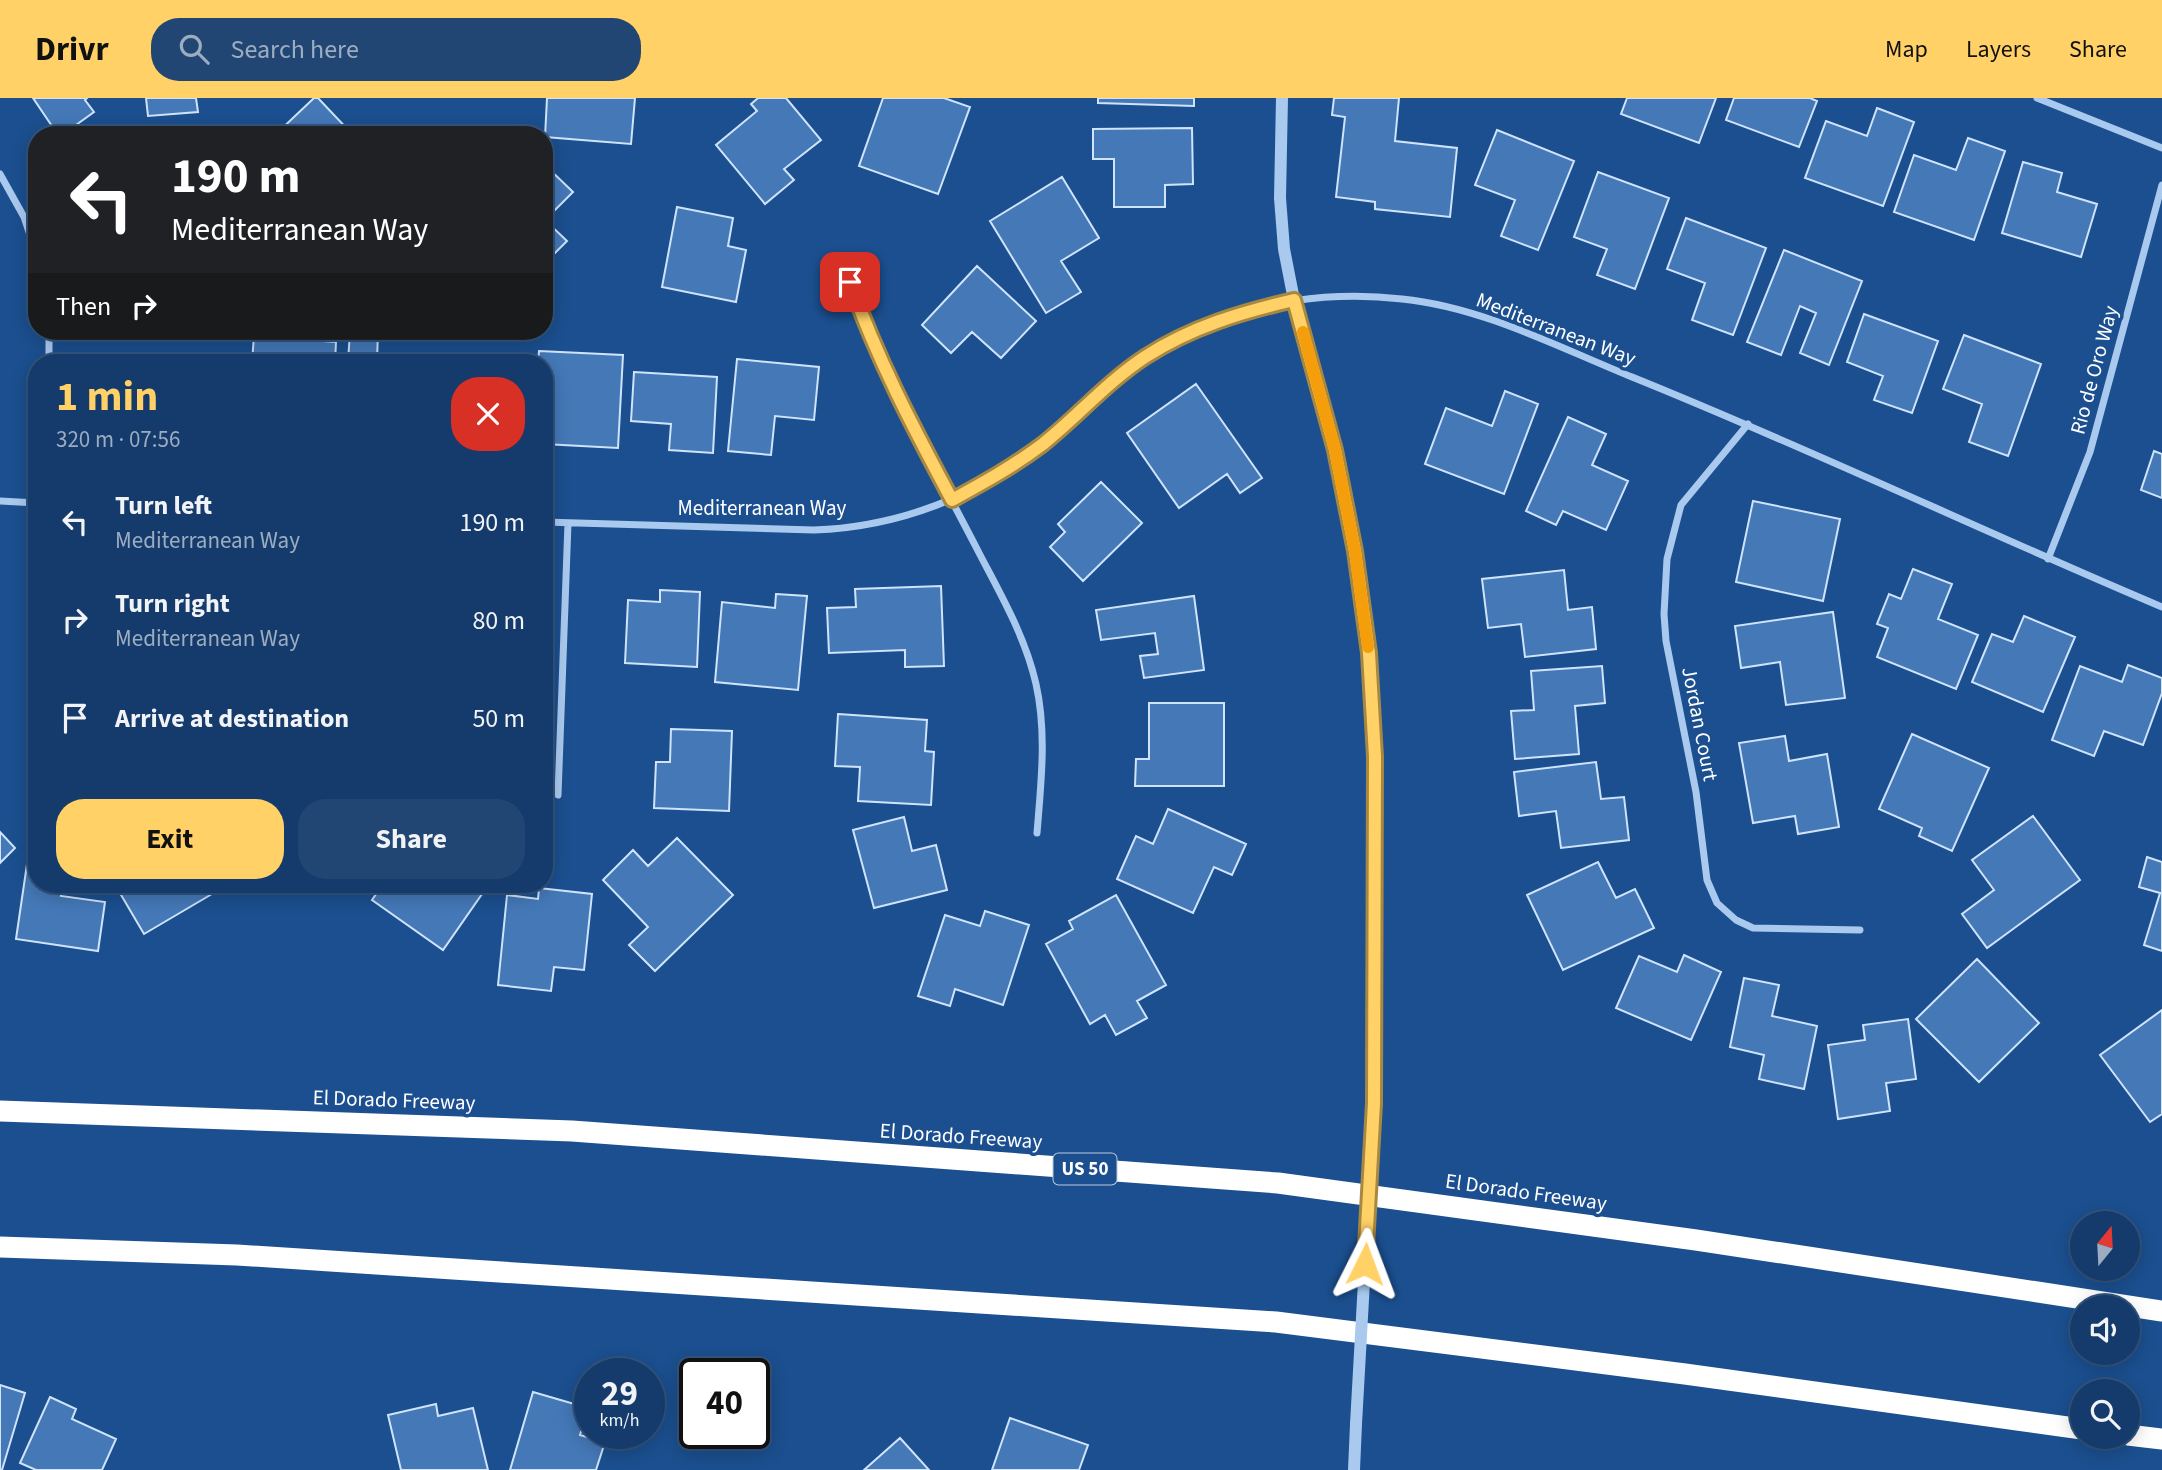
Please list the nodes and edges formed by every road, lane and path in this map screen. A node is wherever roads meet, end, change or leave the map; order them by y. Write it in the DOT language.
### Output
graph roads {
  1 [pos="1282,98"];
  2 [pos="2037,98"];
  3 [pos="2162,149"];
  4 [pos="0,174"];
  5 [pos="2162,185"];
  6 [pos="28,229"];
  7 [pos="850,282"];
  8 [pos="1294,300"];
  9 [pos="1748,424"];
  10 [pos="952,500"];
  11 [pos="0,501"];
  12 [pos="28,502"];
  13 [pos="553,522"];
  14 [pos="568,523"];
  15 [pos="2048,559"];
  16 [pos="2162,607"];
  17 [pos="558,795"];
  18 [pos="1037,833"];
  19 [pos="1860,930"];
  20 [pos="0,1111"];
  21 [pos="0,1247"];
  22 [pos="2162,1311"];
  23 [pos="2070,1427"];
  24 [pos="2140,1436"];
  25 [pos="2162,1439"];
  26 [pos="1354,1470"];
  1 -- 8 [label="street"];
  2 -- 3 [label="street"];
  4 -- 6 [label="street"];
  5 -- 15 [label="street, Rio de Oro Way"];
  7 -- 10 [label="street"];
  8 -- 9 [label="street, Mediterranean Way"];
  8 -- 10 [label="street, Mediterranean Way"];
  8 -- 26 [label="street, bridge"];
  9 -- 15 [label="street, Mediterranean Way"];
  9 -- 19 [label="street, Jordan Court"];
  10 -- 14 [label="street, Mediterranean Way"];
  10 -- 18 [label="street"];
  11 -- 12 [label="street"];
  13 -- 14 [label="street, Mediterranean Way"];
  14 -- 17 [label="street"];
  15 -- 16 [label="street, Mediterranean Way"];
  20 -- 22 [label="highway, El Dorado Freeway / US 50"];
  21 -- 23 [label="highway"];
  24 -- 25 [label="highway"];
}
